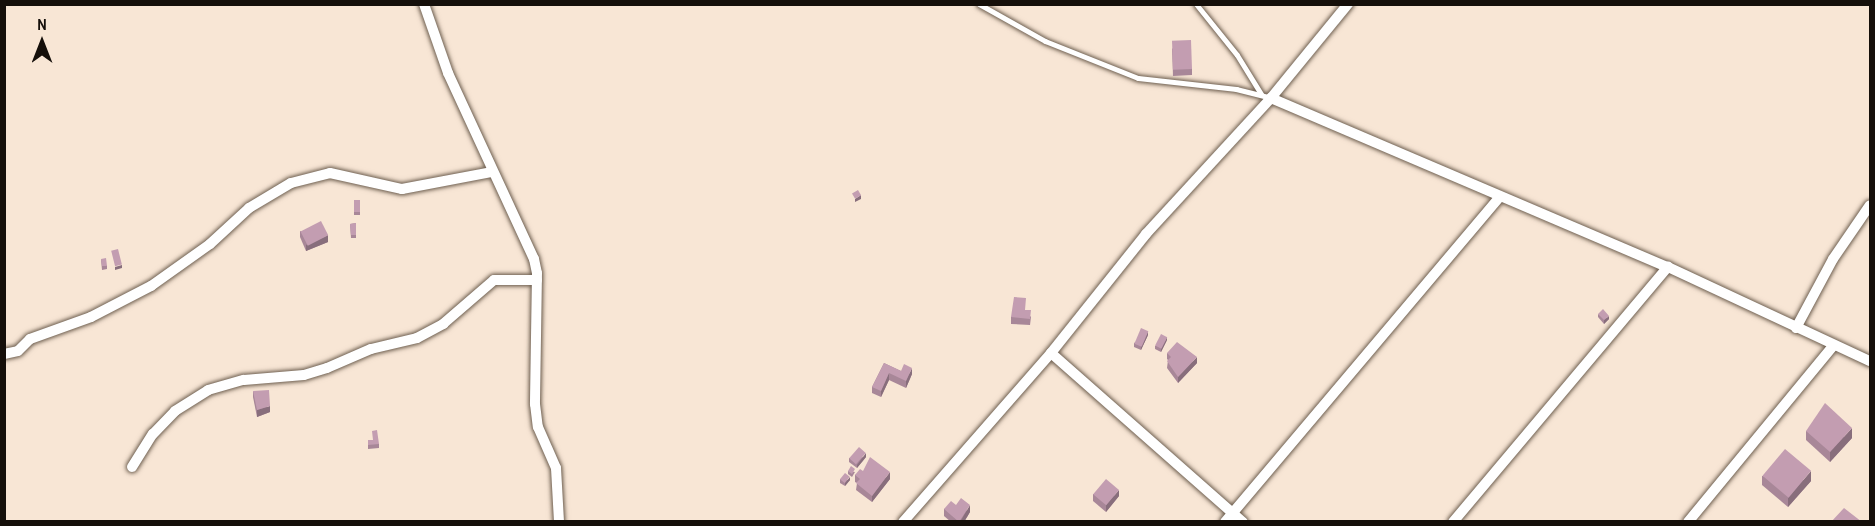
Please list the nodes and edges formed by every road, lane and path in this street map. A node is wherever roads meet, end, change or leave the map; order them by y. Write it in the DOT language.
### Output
graph roads {
  1 [pos="424,4"];
  2 [pos="979,4"];
  3 [pos="1196,4"];
  4 [pos="1348,4"];
  5 [pos="1266,96"];
  6 [pos="492,172"];
  7 [pos="1500,196"];
  8 [pos="1870,205"];
  9 [pos="1668,267"];
  10 [pos="537,280"];
  11 [pos="1796,328"];
  12 [pos="1834,345"];
  13 [pos="1051,353"];
  14 [pos="4,354"];
  15 [pos="1870,361"];
  16 [pos="132,467"];
  17 [pos="1229,517"];
  18 [pos="559,522"];
  19 [pos="903,522"];
  20 [pos="1243,522"];
  21 [pos="1453,522"];
  22 [pos="1688,522"];
  1 -- 6 [label="street"];
  2 -- 5 [label="lane"];
  3 -- 5 [label="lane"];
  4 -- 5 [label="street"];
  5 -- 7 [label="street"];
  5 -- 13 [label="street"];
  6 -- 10 [label="street"];
  6 -- 14 [label="street"];
  7 -- 9 [label="street"];
  7 -- 17 [label="street"];
  8 -- 11 [label="street"];
  9 -- 11 [label="street"];
  9 -- 21 [label="street"];
  10 -- 16 [label="street"];
  10 -- 18 [label="street"];
  11 -- 12 [label="street"];
  12 -- 15 [label="street"];
  12 -- 22 [label="street"];
  13 -- 17 [label="street"];
  13 -- 19 [label="street"];
  17 -- 20 [label="street"];
}
